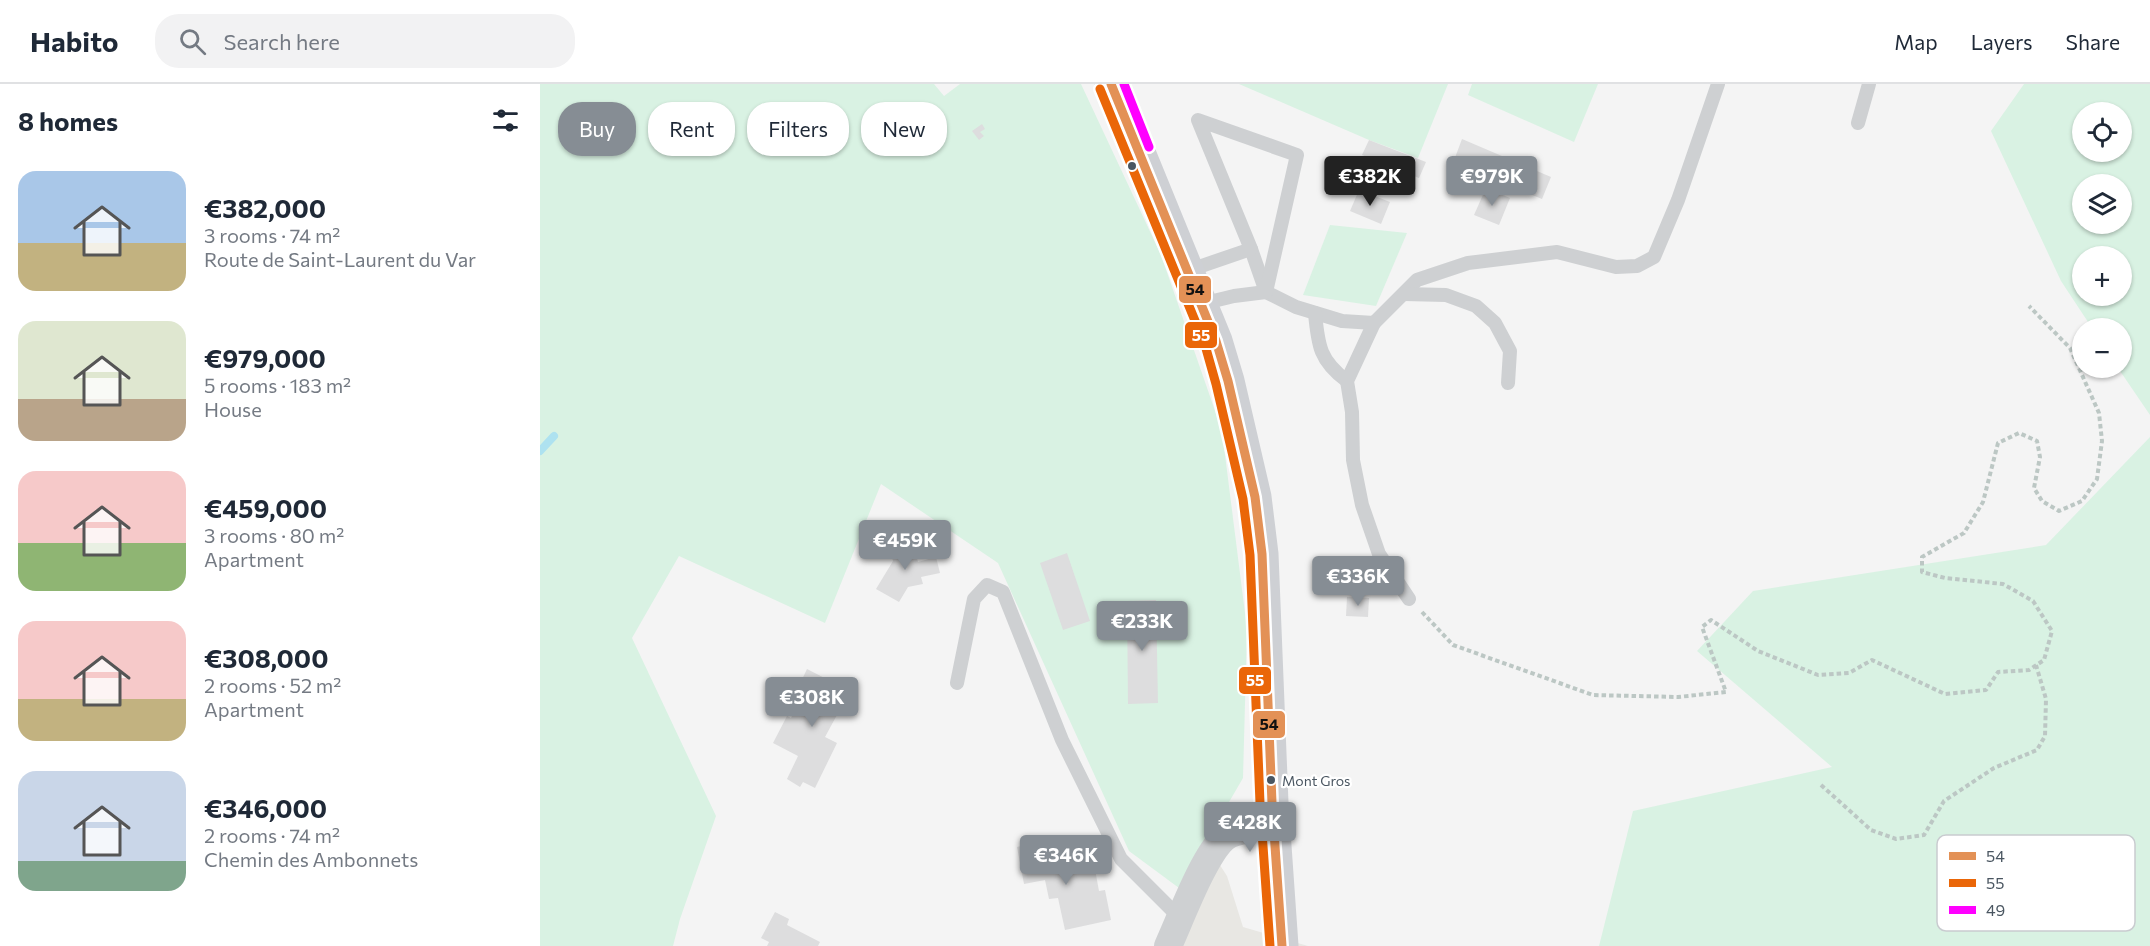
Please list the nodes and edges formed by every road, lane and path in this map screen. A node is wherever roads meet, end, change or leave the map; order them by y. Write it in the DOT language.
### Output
graph roads {
  1 [pos="1111,84"];
  2 [pos="1718,84"];
  3 [pos="1869,84"];
  4 [pos="1858,123"];
  5 [pos="1251,249"];
  6 [pos="1187,271"];
  7 [pos="1266,292"];
  8 [pos="1404,294"];
  9 [pos="1201,304"];
  10 [pos="2029,306"];
  11 [pos="1315,314"];
  12 [pos="1374,323"];
  13 [pos="1347,381"];
  14 [pos="1508,382"];
  15 [pos="1409,599"];
  16 [pos="2036,665"];
  17 [pos="957,684"];
  18 [pos="1821,785"];
  19 [pos="1274,828"];
  20 [pos="1180,918"];
  21 [pos="1168,946"];
  22 [pos="1282,946"];
  1 -- 6 [label="main road"];
  2 -- 8 [label="lane"];
  3 -- 4 [label="lane"];
  5 -- 6 [label="lane"];
  5 -- 7 [label="lane"];
  5 -- 7 [label="lane"];
  6 -- 9 [label="main road"];
  7 -- 9 [label="lane"];
  7 -- 11 [label="lane"];
  8 -- 12 [label="lane"];
  8 -- 14 [label="lane"];
  9 -- 19 [label="main road"];
  10 -- 16 [label="path"];
  11 -- 12 [label="lane"];
  11 -- 13 [label="lane"];
  12 -- 13 [label="lane"];
  13 -- 15 [label="lane"];
  15 -- 16 [label="path"];
  16 -- 18 [label="path"];
  17 -- 20 [label="lane"];
  19 -- 20 [label="street"];
  19 -- 22 [label="main road"];
  20 -- 21 [label="street"];
}
